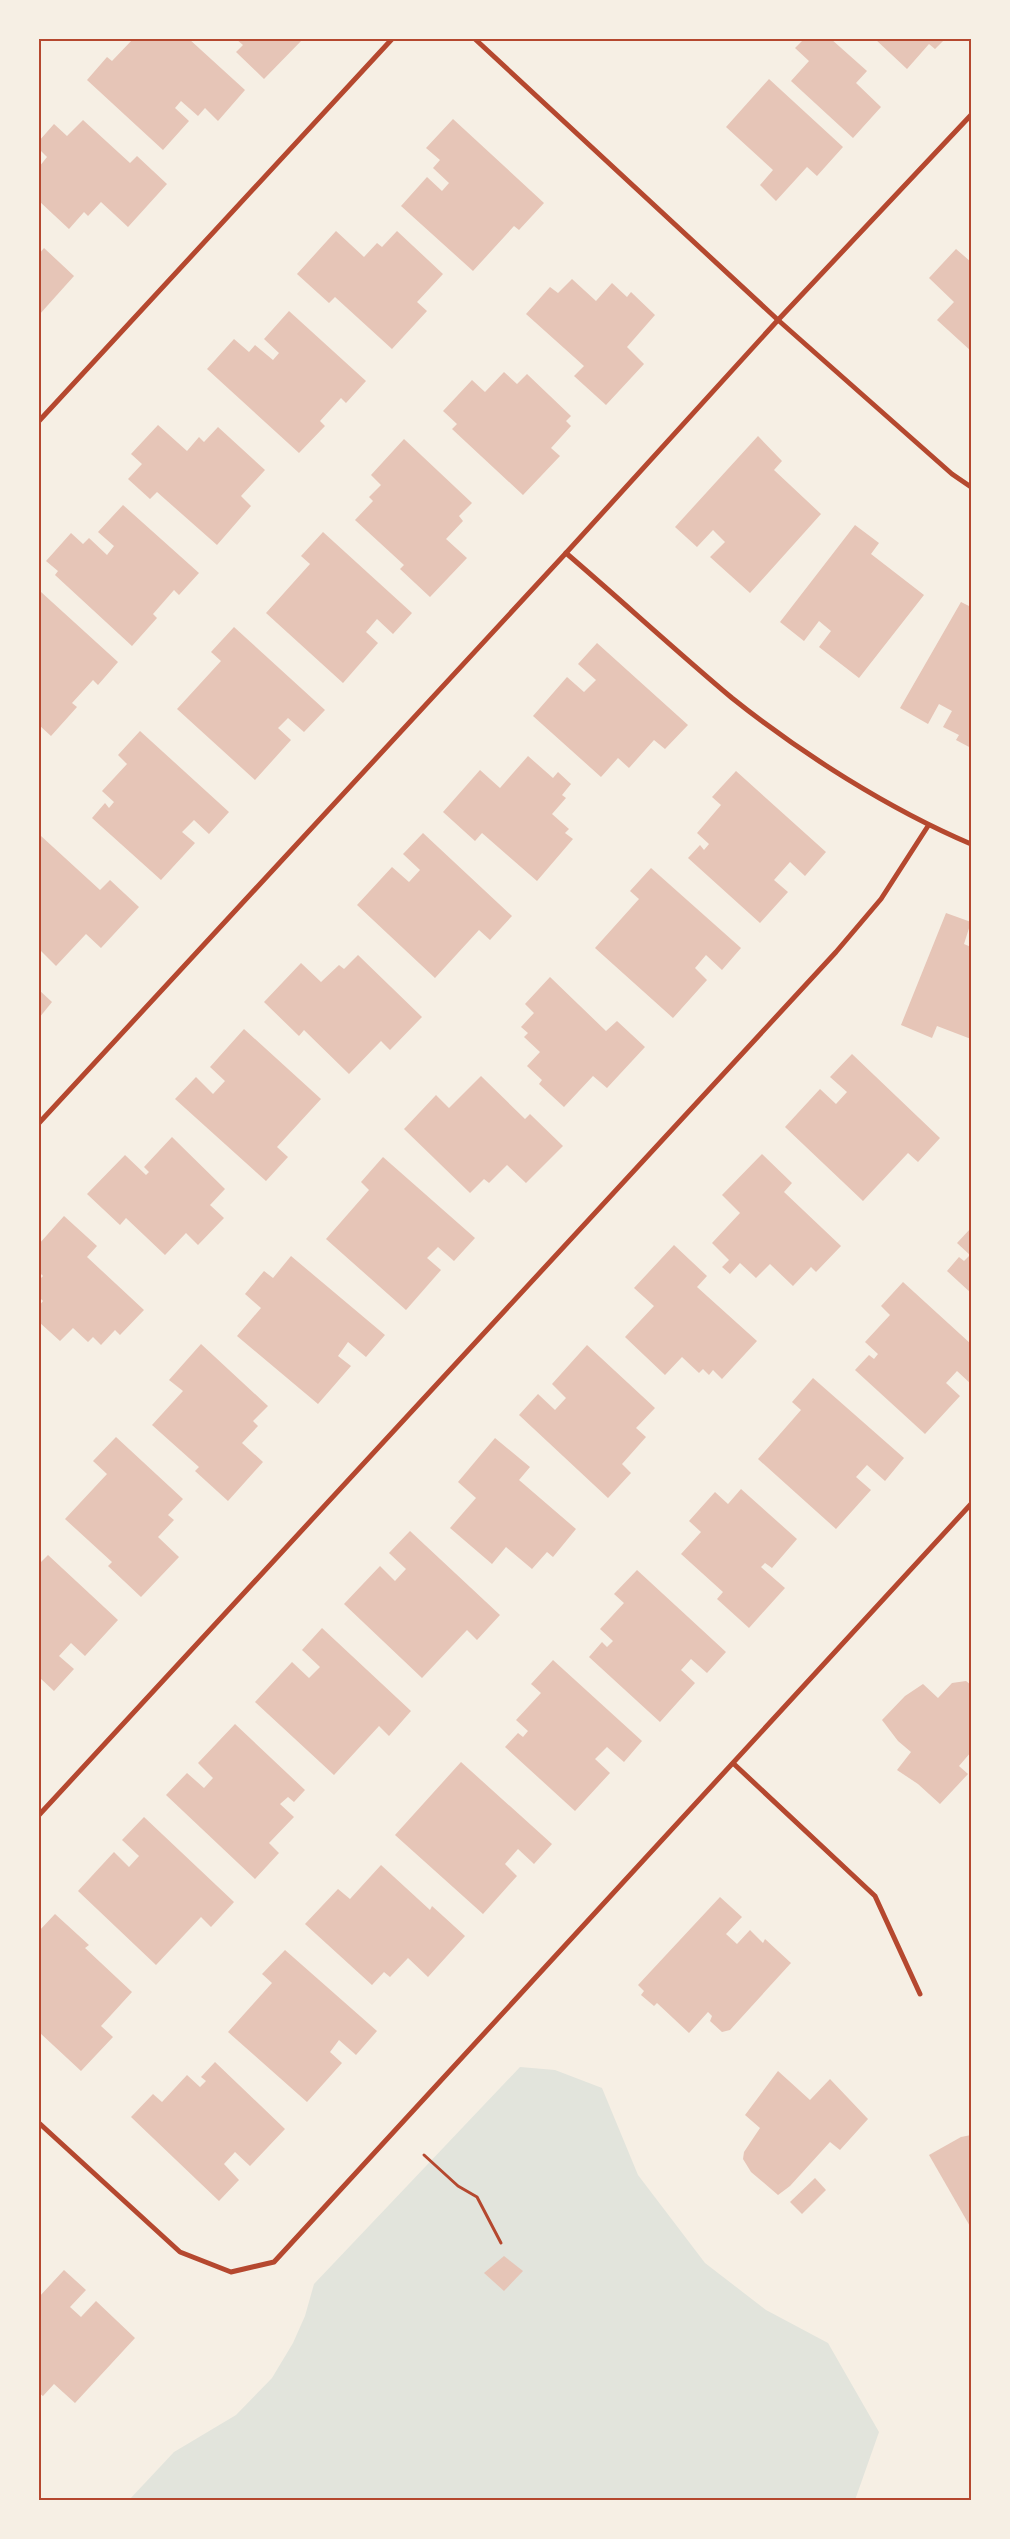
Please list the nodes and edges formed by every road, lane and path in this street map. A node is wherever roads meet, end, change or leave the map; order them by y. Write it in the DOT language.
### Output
graph roads {
  1 [pos="392,39"];
  2 [pos="475,39"];
  3 [pos="971,115"];
  4 [pos="778,320"];
  5 [pos="39,421"];
  6 [pos="971,487"];
  7 [pos="566,553"];
  8 [pos="928,826"];
  9 [pos="971,844"];
  10 [pos="39,1123"];
  11 [pos="971,1504"];
  12 [pos="734,1764"];
  13 [pos="39,1815"];
  14 [pos="920,1994"];
  15 [pos="39,2123"];
  16 [pos="424,2155"];
  17 [pos="501,2244"];
  1 -- 5 [label="street"];
  2 -- 4 [label="street"];
  3 -- 4 [label="street"];
  4 -- 6 [label="street"];
  4 -- 7 [label="street"];
  7 -- 8 [label="street"];
  7 -- 10 [label="street"];
  8 -- 9 [label="street"];
  8 -- 13 [label="street"];
  11 -- 12 [label="street"];
  12 -- 14 [label="street"];
  12 -- 15 [label="street"];
  16 -- 17 [label="path"];
}
